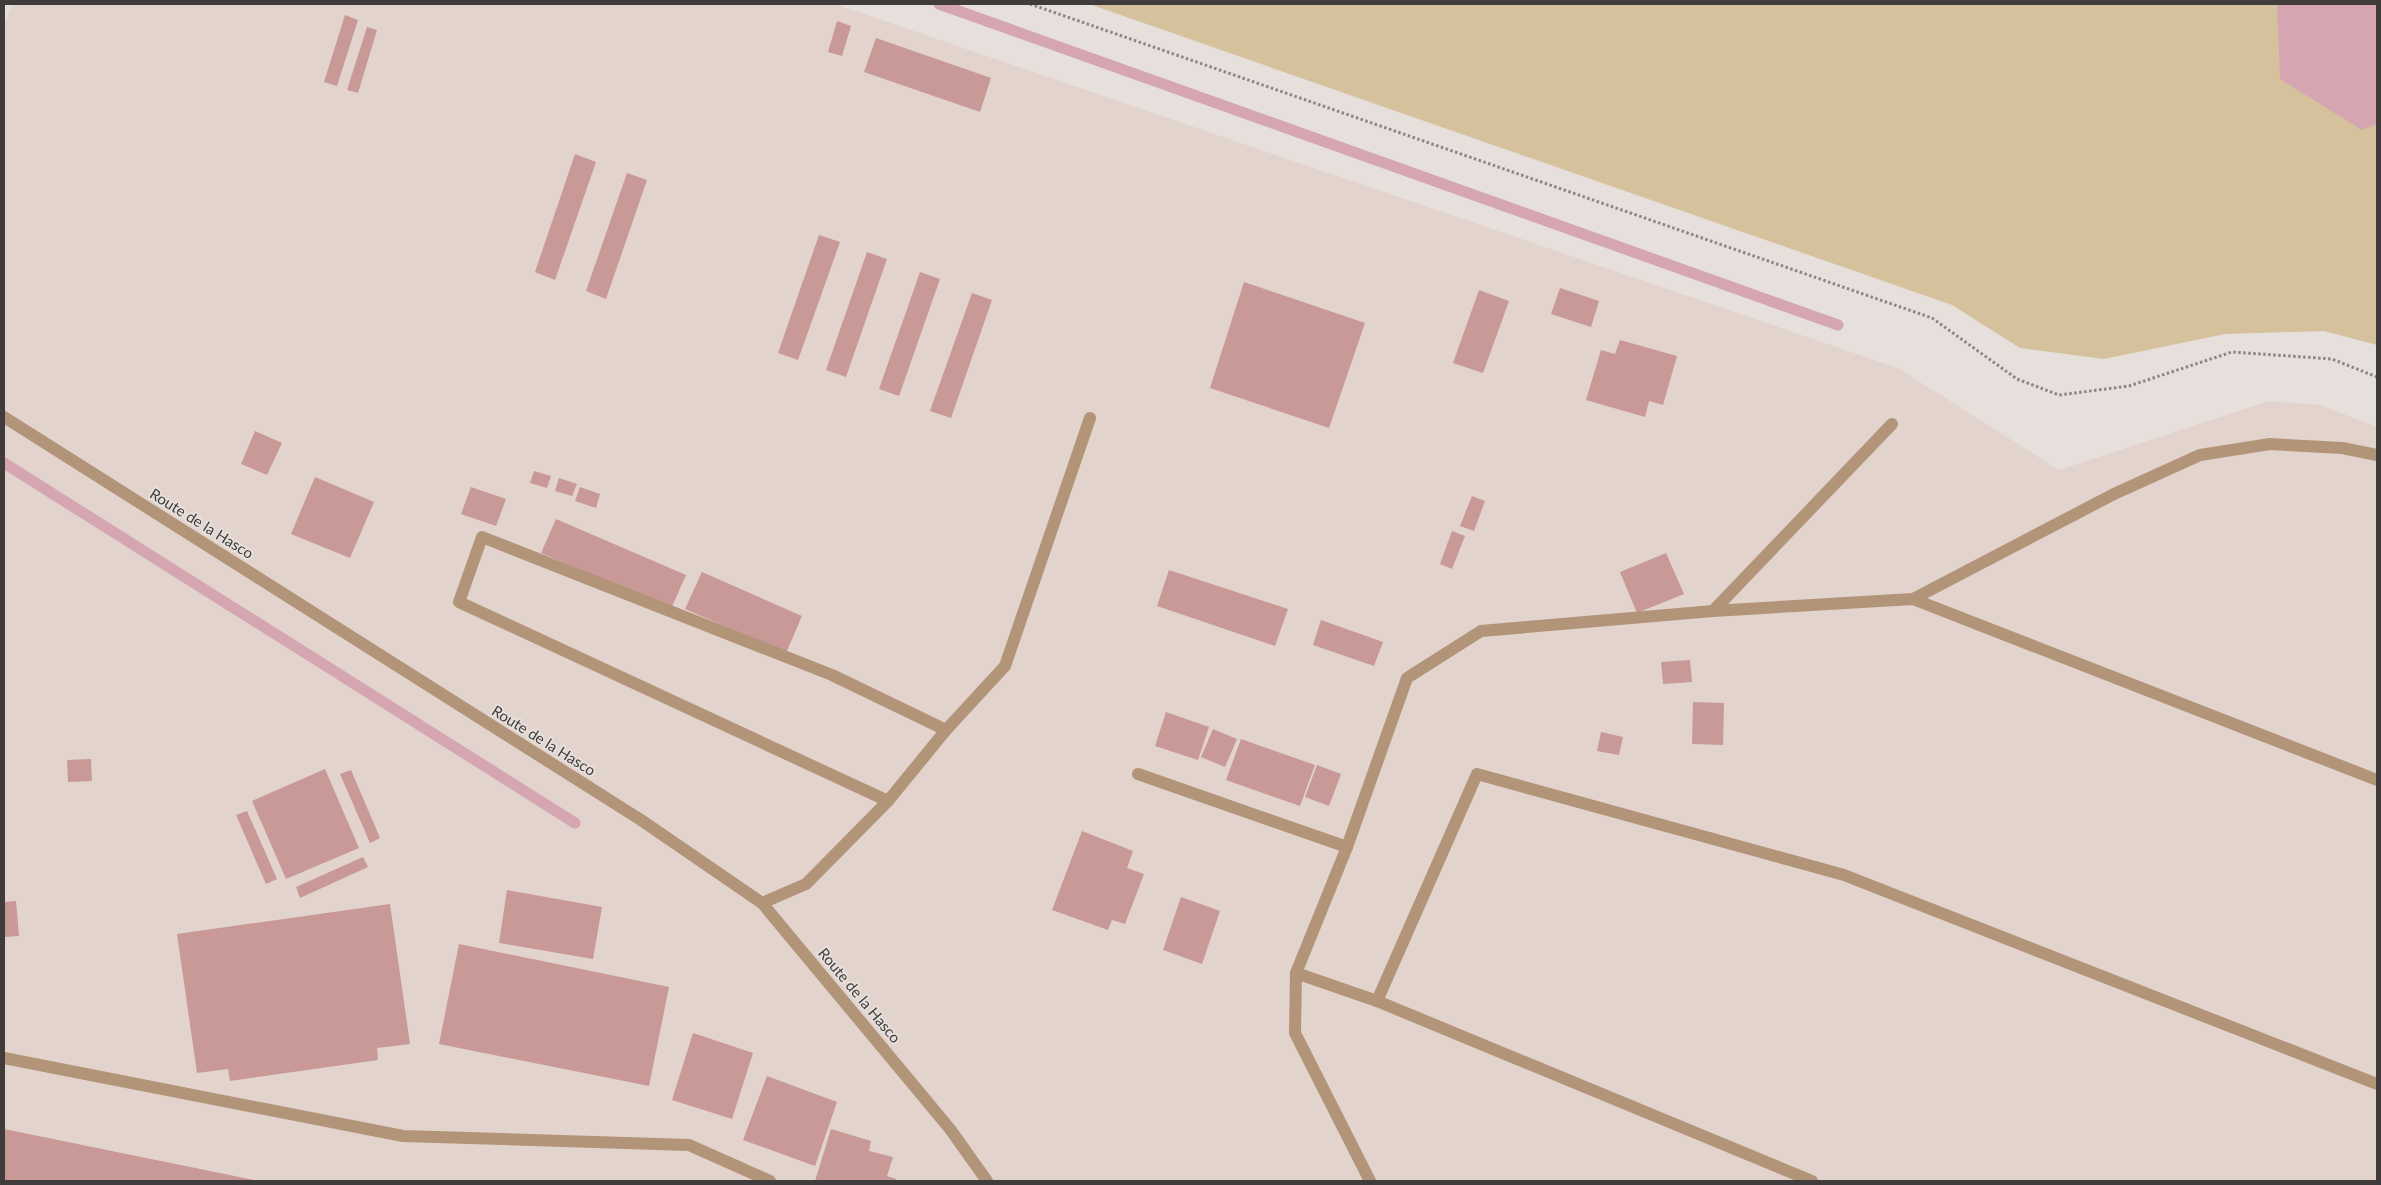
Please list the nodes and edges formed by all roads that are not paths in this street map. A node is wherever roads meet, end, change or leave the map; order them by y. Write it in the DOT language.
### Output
graph roads {
  1 [pos="4,417"];
  2 [pos="1090,418"];
  3 [pos="1892,424"];
  4 [pos="2377,455"];
  5 [pos="1913,599"];
  6 [pos="1713,611"];
  7 [pos="946,730"];
  8 [pos="1138,774"];
  9 [pos="2377,780"];
  10 [pos="888,801"];
  11 [pos="1347,847"];
  12 [pos="762,903"];
  13 [pos="1296,973"];
  14 [pos="1378,1001"];
  15 [pos="4,1058"];
  16 [pos="2377,1084"];
  17 [pos="770,1181"];
  18 [pos="987,1181"];
  19 [pos="1370,1181"];
  20 [pos="1812,1181"];
  1 -- 12 [label="lane, Route de la Hasco"];
  2 -- 7 [label="lane"];
  3 -- 6 [label="lane"];
  4 -- 5 [label="lane"];
  5 -- 6 [label="lane"];
  5 -- 9 [label="lane"];
  6 -- 11 [label="lane"];
  7 -- 10 [label="lane"];
  7 -- 10 [label="lane"];
  8 -- 11 [label="lane"];
  10 -- 12 [label="lane"];
  11 -- 13 [label="lane"];
  12 -- 18 [label="lane, Route de la Hasco"];
  13 -- 14 [label="lane"];
  13 -- 19 [label="lane"];
  14 -- 16 [label="lane"];
  14 -- 20 [label="lane"];
  15 -- 17 [label="lane"];
}
